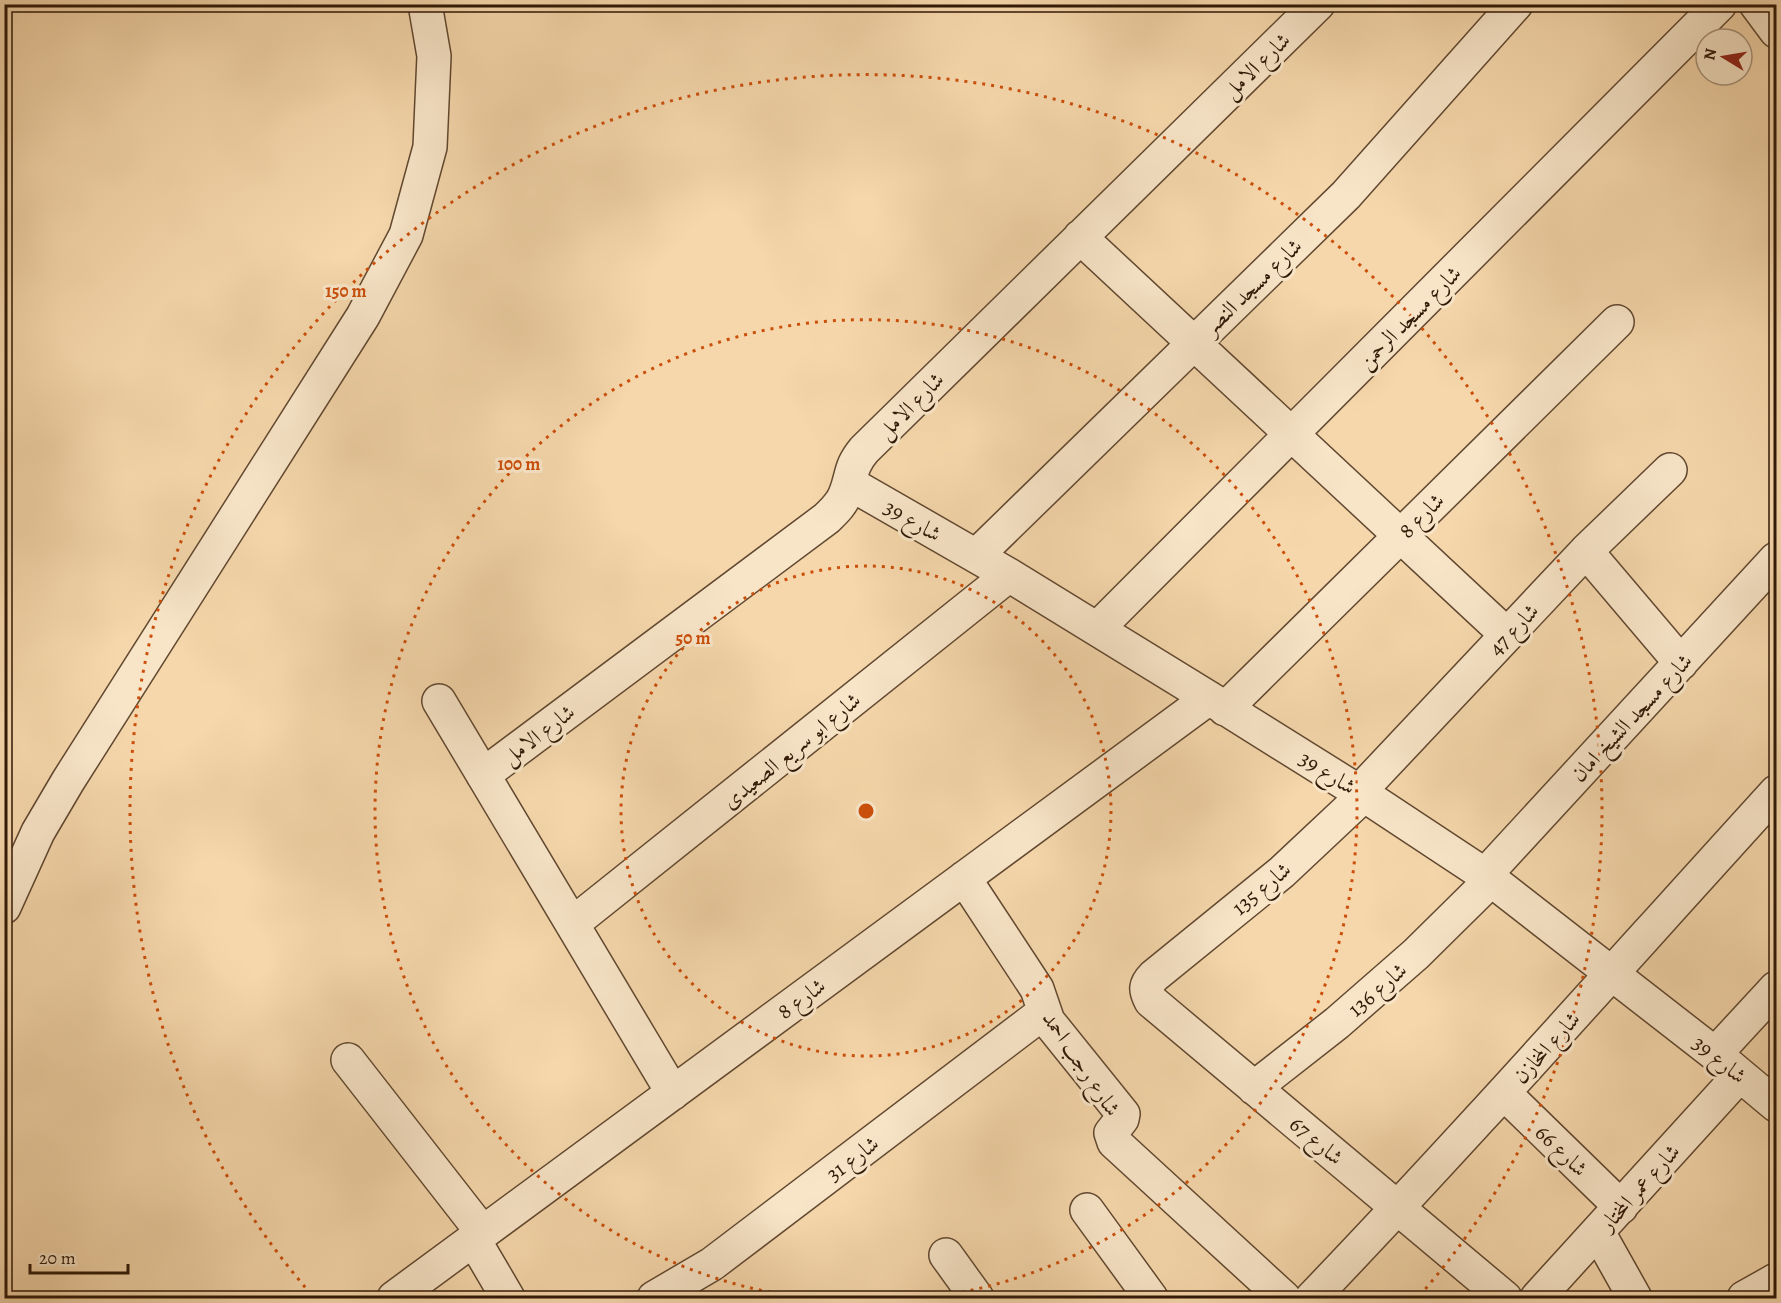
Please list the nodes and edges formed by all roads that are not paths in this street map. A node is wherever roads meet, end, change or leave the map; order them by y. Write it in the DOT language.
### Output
graph roads {
  1 [pos="425,4"];
  2 [pos="1318,4"];
  3 [pos="1516,4"];
  4 [pos="1720,4"];
  5 [pos="1756,4"];
  6 [pos="1776,31"];
  7 [pos="1080,237"];
  8 [pos="1617,322"];
  9 [pos="1194,343"];
  10 [pos="1292,434"];
  11 [pos="1670,470"];
  12 [pos="849,483"];
  13 [pos="1401,536"];
  14 [pos="1586,551"];
  15 [pos="976,556"];
  16 [pos="1776,559"];
  17 [pos="1010,575"];
  18 [pos="1097,629"];
  19 [pos="1507,635"];
  20 [pos="1681,663"];
  21 [pos="439,701"];
  22 [pos="1217,703"];
  23 [pos="483,775"];
  24 [pos="1776,792"];
  25 [pos="1362,793"];
  26 [pos="964,878"];
  27 [pos="1488,878"];
  28 [pos="4,907"];
  29 [pos="572,924"];
  30 [pos="1611,973"];
  31 [pos="1154,976"];
  32 [pos="1776,988"];
  33 [pos="1044,1012"];
  34 [pos="1715,1054"];
  35 [pos="348,1060"];
  36 [pos="1740,1075"];
  37 [pos="1254,1088"];
  38 [pos="673,1093"];
  39 [pos="1504,1094"];
  40 [pos="1776,1105"];
  41 [pos="1621,1207"];
  42 [pos="1398,1208"];
  43 [pos="1088,1210"];
  44 [pos="1598,1232"];
  45 [pos="478,1236"];
  46 [pos="946,1255"];
  47 [pos="1776,1280"];
  48 [pos="394,1299"];
  49 [pos="508,1299"];
  50 [pos="654,1299"];
  51 [pos="977,1299"];
  52 [pos="1151,1299"];
  53 [pos="1284,1299"];
  54 [pos="1312,1299"];
  55 [pos="1505,1299"];
  56 [pos="1537,1299"];
  57 [pos="1635,1299"];
  58 [pos="1744,1299"];
  1 -- 28 [label="street"];
  2 -- 7 [label="street, شارع الامل"];
  3 -- 9 [label="street, شارع مسجد النصر"];
  4 -- 10 [label="street, شارع مسجد الرحمن"];
  5 -- 6 [label="street"];
  7 -- 9 [label="street"];
  7 -- 12 [label="street, شارع الامل"];
  8 -- 13 [label="street, شارع 8"];
  9 -- 10 [label="street"];
  9 -- 15 [label="street, شارع مسجد النصر"];
  10 -- 13 [label="street"];
  10 -- 18 [label="street, شارع مسجد الرحمن"];
  11 -- 14 [label="street, شارع 47"];
  12 -- 15 [label="street, شارع 39"];
  12 -- 23 [label="street, شارع الامل"];
  13 -- 19 [label="street"];
  13 -- 22 [label="street, شارع 8"];
  14 -- 19 [label="street, شارع 47"];
  14 -- 20 [label="street"];
  15 -- 17 [label="street, شارع 39"];
  16 -- 20 [label="street, شارع مسجد الشيخ امان"];
  17 -- 18 [label="street, شارع 39"];
  17 -- 29 [label="street, شارع ابو سريع الصعيدى"];
  18 -- 22 [label="street, شارع 39"];
  19 -- 25 [label="street, شارع 47"];
  20 -- 27 [label="street, شارع مسجد الشيخ امان"];
  21 -- 23 [label="street"];
  22 -- 25 [label="street, شارع 39"];
  22 -- 26 [label="street, شارع 8"];
  23 -- 29 [label="street"];
  24 -- 30 [label="street, شارع المخازن"];
  25 -- 27 [label="street, شارع 39"];
  25 -- 31 [label="street, شارع 135"];
  26 -- 33 [label="street, شارع رجب احمد"];
  26 -- 38 [label="street, شارع 8"];
  27 -- 30 [label="street, شارع 39"];
  27 -- 37 [label="street, شارع 136"];
  29 -- 38 [label="street"];
  30 -- 34 [label="street, شارع 39"];
  30 -- 39 [label="street, شارع المخازن"];
  31 -- 37 [label="street, شارع 67"];
  32 -- 34 [label="street"];
  33 -- 50 [label="street, شارع 31"];
  33 -- 53 [label="street, شارع رجب احمد"];
  34 -- 36 [label="street, شارع 39"];
  35 -- 45 [label="street"];
  36 -- 40 [label="street, شارع 39"];
  36 -- 41 [label="street, شارع عمر المختار"];
  37 -- 42 [label="street, شارع 67"];
  38 -- 45 [label="street, شارع 8"];
  39 -- 41 [label="street, شارع 66"];
  39 -- 42 [label="street, شارع المخازن"];
  41 -- 44 [label="street, شارع عمر المختار"];
  42 -- 54 [label="street, شارع المخازن"];
  42 -- 55 [label="street, شارع 67"];
  43 -- 52 [label="street"];
  44 -- 56 [label="street, شارع عمر المختار"];
  44 -- 57 [label="street"];
  45 -- 48 [label="street, شارع 8"];
  45 -- 49 [label="street"];
  46 -- 51 [label="street"];
  47 -- 58 [label="street"];
}
